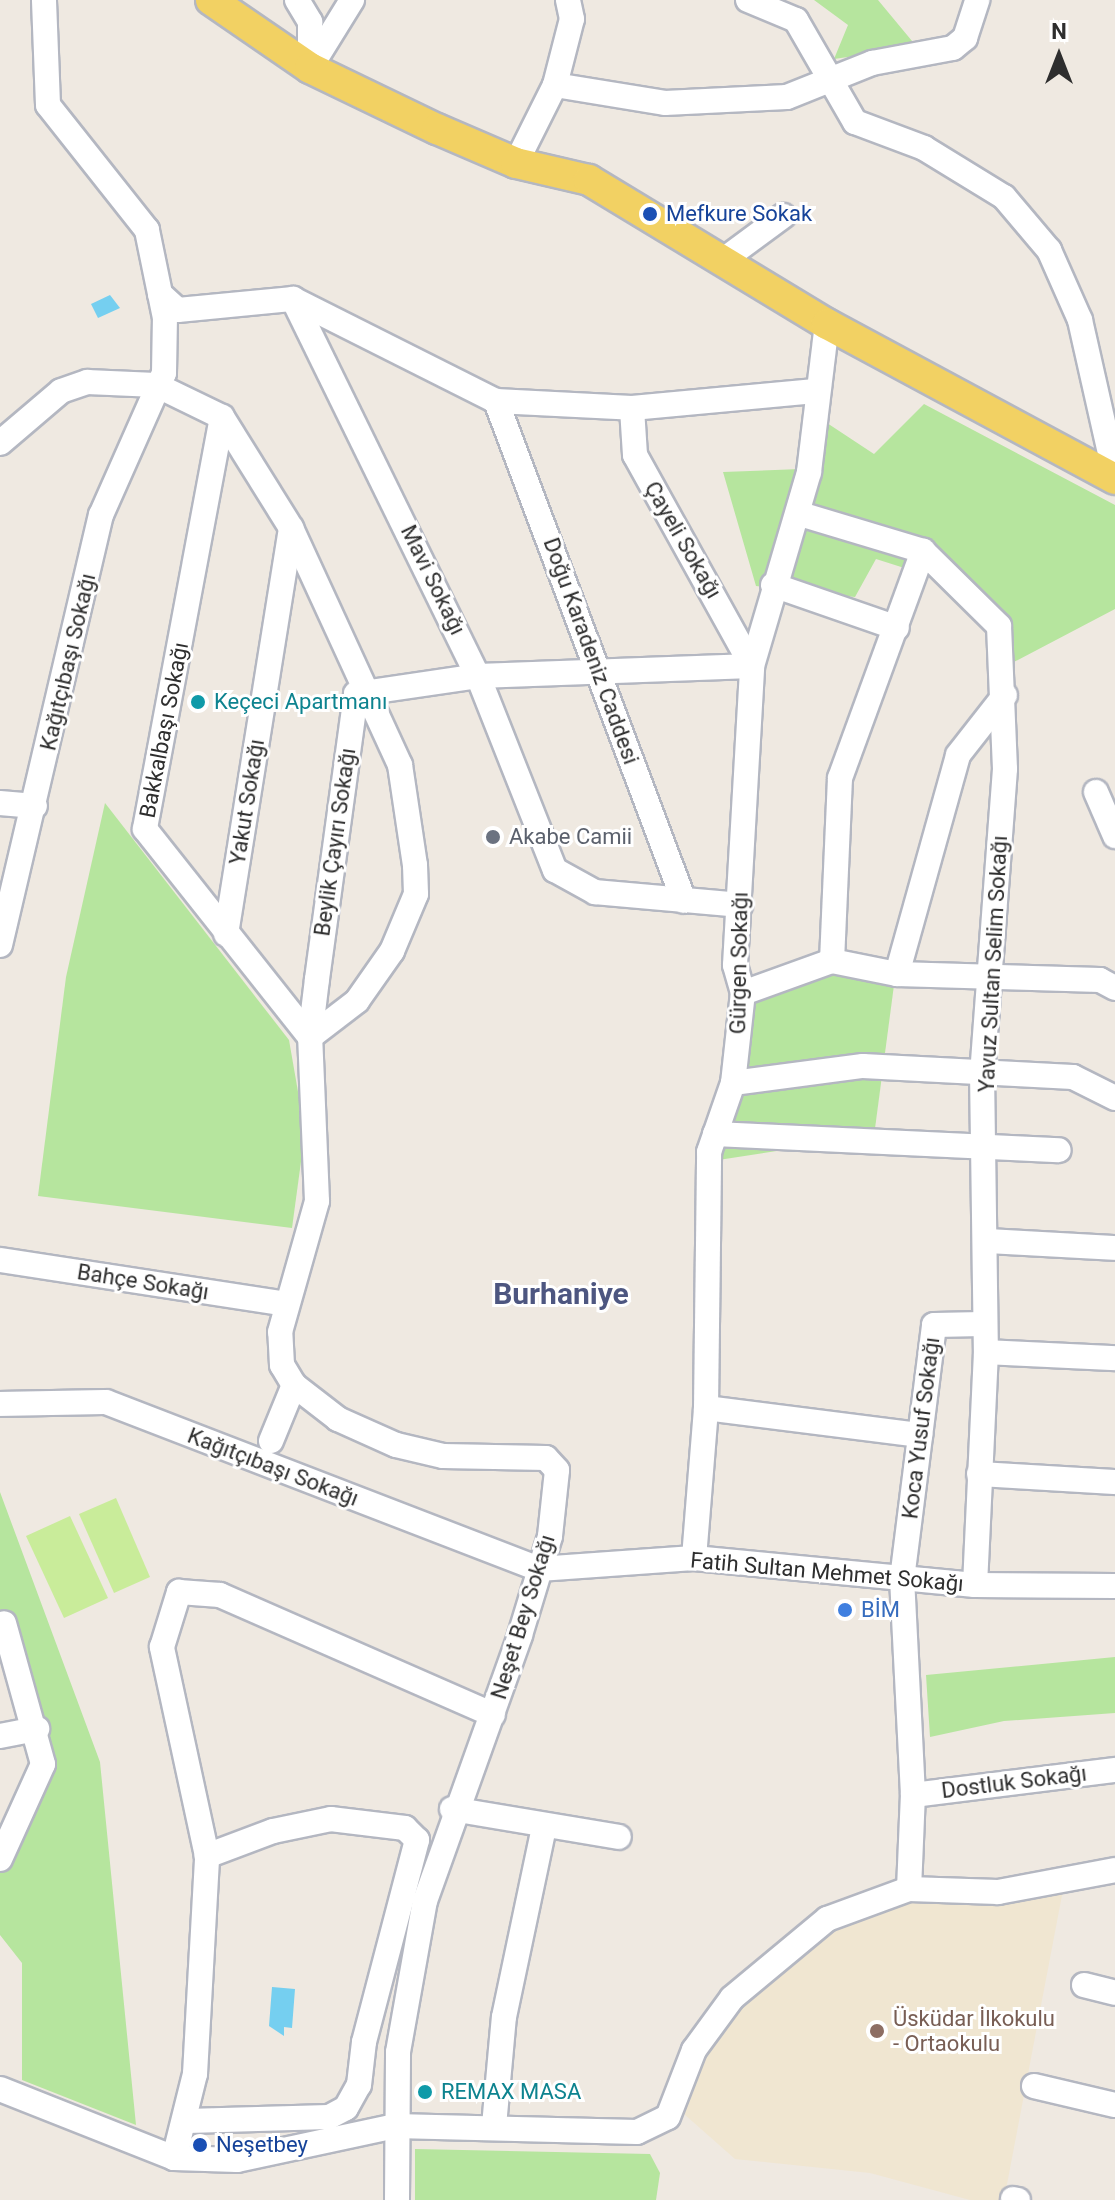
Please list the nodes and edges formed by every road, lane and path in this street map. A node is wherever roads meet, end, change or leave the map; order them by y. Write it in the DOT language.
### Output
graph roads {
  1 [pos="44,0"];
  2 [pos="211,0"];
  3 [pos="297,0"];
  4 [pos="352,0"];
  5 [pos="568,0"];
  6 [pos="748,0"];
  7 [pos="977,0"];
  8 [pos="310,68"];
  9 [pos="834,81"];
  10 [pos="555,85"];
  11 [pos="516,163"];
  12 [pos="783,216"];
  13 [pos="722,261"];
  14 [pos="160,294"];
  15 [pos="293,299"];
  16 [pos="827,324"];
  17 [pos="156,385"];
  18 [pos="815,391"];
  19 [pos="496,401"];
  20 [pos="632,408"];
  21 [pos="222,417"];
  22 [pos="0,443"];
  23 [pos="1115,477"];
  24 [pos="800,514"];
  25 [pos="291,528"];
  26 [pos="923,551"];
  27 [pos="773,585"];
  28 [pos="897,628"];
  29 [pos="752,666"];
  30 [pos="599,670"];
  31 [pos="478,676"];
  32 [pos="368,691"];
  33 [pos="1005,695"];
  34 [pos="1096,792"];
  35 [pos="0,803"];
  36 [pos="35,806"];
  37 [pos="1115,836"];
  38 [pos="684,901"];
  39 [pos="740,905"];
  40 [pos="226,934"];
  41 [pos="0,945"];
  42 [pos="832,961"];
  43 [pos="990,973"];
  44 [pos="897,974"];
  45 [pos="1115,988"];
  46 [pos="743,993"];
  47 [pos="310,1037"];
  48 [pos="982,1072"];
  49 [pos="733,1083"];
  50 [pos="1115,1098"];
  51 [pos="715,1134"];
  52 [pos="988,1148"];
  53 [pos="1059,1150"];
  54 [pos="986,1241"];
  55 [pos="1115,1248"];
  56 [pos="0,1260"];
  57 [pos="286,1304"];
  58 [pos="983,1324"];
  59 [pos="986,1352"];
  60 [pos="1115,1358"];
  61 [pos="294,1385"];
  62 [pos="0,1404"];
  63 [pos="706,1408"];
  64 [pos="920,1435"];
  65 [pos="271,1441"];
  66 [pos="979,1474"];
  67 [pos="1115,1482"];
  68 [pos="694,1558"];
  69 [pos="539,1569"];
  70 [pos="902,1579"];
  71 [pos="975,1585"];
  72 [pos="1115,1586"];
  73 [pos="4,1623"];
  74 [pos="493,1715"];
  75 [pos="37,1729"];
  76 [pos="0,1736"];
  77 [pos="1115,1770"];
  78 [pos="913,1795"];
  79 [pos="452,1809"];
  80 [pos="544,1827"];
  81 [pos="619,1837"];
  82 [pos="207,1856"];
  83 [pos="0,1859"];
  84 [pos="1115,1870"];
  85 [pos="909,1889"];
  86 [pos="1084,1985"];
  87 [pos="1115,1993"];
  88 [pos="1034,2086"];
  89 [pos="0,2089"];
  90 [pos="1115,2105"];
  91 [pos="187,2121"];
  92 [pos="395,2126"];
  93 [pos="494,2126"];
  94 [pos="174,2158"];
  95 [pos="397,2200"];
  1 -- 14 [label="street, Kağıtçıbaşı Sokağı"];
  2 -- 8 [label="main road"];
  3 -- 8 [label="street"];
  4 -- 8 [label="street"];
  5 -- 10 [label="street"];
  6 -- 9 [label="street"];
  7 -- 9 [label="street"];
  8 -- 11 [label="main road"];
  9 -- 10 [label="street"];
  9 -- 23 [label="street"];
  10 -- 11 [label="street"];
  11 -- 13 [label="main road"];
  12 -- 13 [label="street"];
  13 -- 16 [label="main road"];
  14 -- 15 [label="street"];
  14 -- 17 [label="street, Kağıtçıbaşı Sokağı"];
  15 -- 19 [label="street"];
  15 -- 31 [label="street, Mavi Sokağı"];
  16 -- 18 [label="street, Gürgen Sokağı"];
  16 -- 23 [label="main road"];
  17 -- 21 [label="street"];
  17 -- 22 [label="street"];
  17 -- 36 [label="street, Kağıtçıbaşı Sokağı"];
  18 -- 20 [label="street"];
  18 -- 24 [label="street, Gürgen Sokağı"];
  19 -- 20 [label="street"];
  19 -- 30 [label="street, Doğu Karadeniz Caddesi"];
  20 -- 29 [label="street, Çayeli Sokağı"];
  21 -- 25 [label="street"];
  21 -- 40 [label="street, Bakkalbaşı Sokağı"];
  24 -- 26 [label="street, Yavuz Sultan Selim Sokağı"];
  24 -- 27 [label="street, Gürgen Sokağı"];
  25 -- 32 [label="street"];
  25 -- 40 [label="street, Yakut Sokağı"];
  26 -- 28 [label="street"];
  26 -- 33 [label="street, Yavuz Sultan Selim Sokağı"];
  27 -- 28 [label="street"];
  27 -- 29 [label="street, Gürgen Sokağı"];
  28 -- 42 [label="street"];
  29 -- 30 [label="street"];
  29 -- 39 [label="street, Gürgen Sokağı"];
  30 -- 31 [label="street"];
  30 -- 38 [label="street, Doğu Karadeniz Caddesi"];
  31 -- 32 [label="street"];
  31 -- 38 [label="street, Mavi Sokağı"];
  32 -- 47 [label="street, Beylik Çayırı Sokağı"];
  32 -- 47 [label="street"];
  33 -- 43 [label="street, Yavuz Sultan Selim Sokağı"];
  33 -- 44 [label="street"];
  34 -- 37 [label="street"];
  35 -- 36 [label="street"];
  36 -- 41 [label="street, Kağıtçıbaşı Sokağı"];
  38 -- 39 [label="street"];
  39 -- 46 [label="street, Gürgen Sokağı"];
  40 -- 47 [label="street, Bakkalbaşı Sokağı"];
  42 -- 44 [label="street"];
  42 -- 46 [label="street"];
  43 -- 44 [label="street"];
  43 -- 45 [label="street"];
  43 -- 48 [label="street, Yavuz Sultan Selim Sokağı"];
  46 -- 49 [label="street, Gürgen Sokağı"];
  47 -- 57 [label="street"];
  48 -- 49 [label="street"];
  48 -- 50 [label="street"];
  48 -- 52 [label="street, Yavuz Sultan Selim Sokağı"];
  49 -- 51 [label="street, Gürgen Sokağı"];
  51 -- 52 [label="street"];
  51 -- 63 [label="street, Gürgen Sokağı"];
  52 -- 53 [label="street"];
  52 -- 54 [label="street, Yavuz Sultan Selim Sokağı"];
  54 -- 55 [label="street"];
  54 -- 58 [label="street, Yavuz Sultan Selim Sokağı"];
  56 -- 57 [label="street, Bahçe Sokağı"];
  57 -- 61 [label="street"];
  58 -- 59 [label="street, Yavuz Sultan Selim Sokağı"];
  58 -- 64 [label="street, Koca Yusuf Sokağı"];
  59 -- 60 [label="street"];
  59 -- 66 [label="street, Yavuz Sultan Selim Sokağı"];
  61 -- 65 [label="street"];
  61 -- 69 [label="street, Neşet Bey Sokağı"];
  62 -- 69 [label="street, Kağıtçıbaşı Sokağı"];
  63 -- 64 [label="street"];
  63 -- 68 [label="street, Gürgen Sokağı"];
  64 -- 70 [label="street, Koca Yusuf Sokağı"];
  66 -- 67 [label="street"];
  66 -- 71 [label="street, Yavuz Sultan Selim Sokağı"];
  68 -- 69 [label="street, Fatih Sultan Mehmet Sokağı"];
  68 -- 70 [label="street, Fatih Sultan Mehmet Sokağı"];
  69 -- 74 [label="street, Neşet Bey Sokağı"];
  70 -- 71 [label="street, Fatih Sultan Mehmet Sokağı"];
  70 -- 78 [label="street, Koca Yusuf Sokağı"];
  71 -- 72 [label="street, Fatih Sultan Mehmet Sokağı"];
  73 -- 75 [label="street"];
  74 -- 79 [label="street, Neşet Bey Sokağı"];
  74 -- 82 [label="street"];
  75 -- 76 [label="street"];
  75 -- 83 [label="street"];
  77 -- 78 [label="street, Dostluk Sokağı"];
  78 -- 85 [label="street, Koca Yusuf Sokağı"];
  79 -- 80 [label="street"];
  79 -- 92 [label="street, Neşet Bey Sokağı"];
  80 -- 81 [label="street"];
  80 -- 93 [label="street"];
  82 -- 91 [label="street"];
  82 -- 91 [label="street"];
  84 -- 85 [label="street"];
  85 -- 93 [label="street"];
  86 -- 87 [label="street"];
  88 -- 90 [label="street"];
  89 -- 94 [label="street"];
  91 -- 94 [label="street"];
  92 -- 93 [label="street"];
  92 -- 94 [label="street"];
  92 -- 95 [label="street, Neşet Bey Sokağı"];
}
